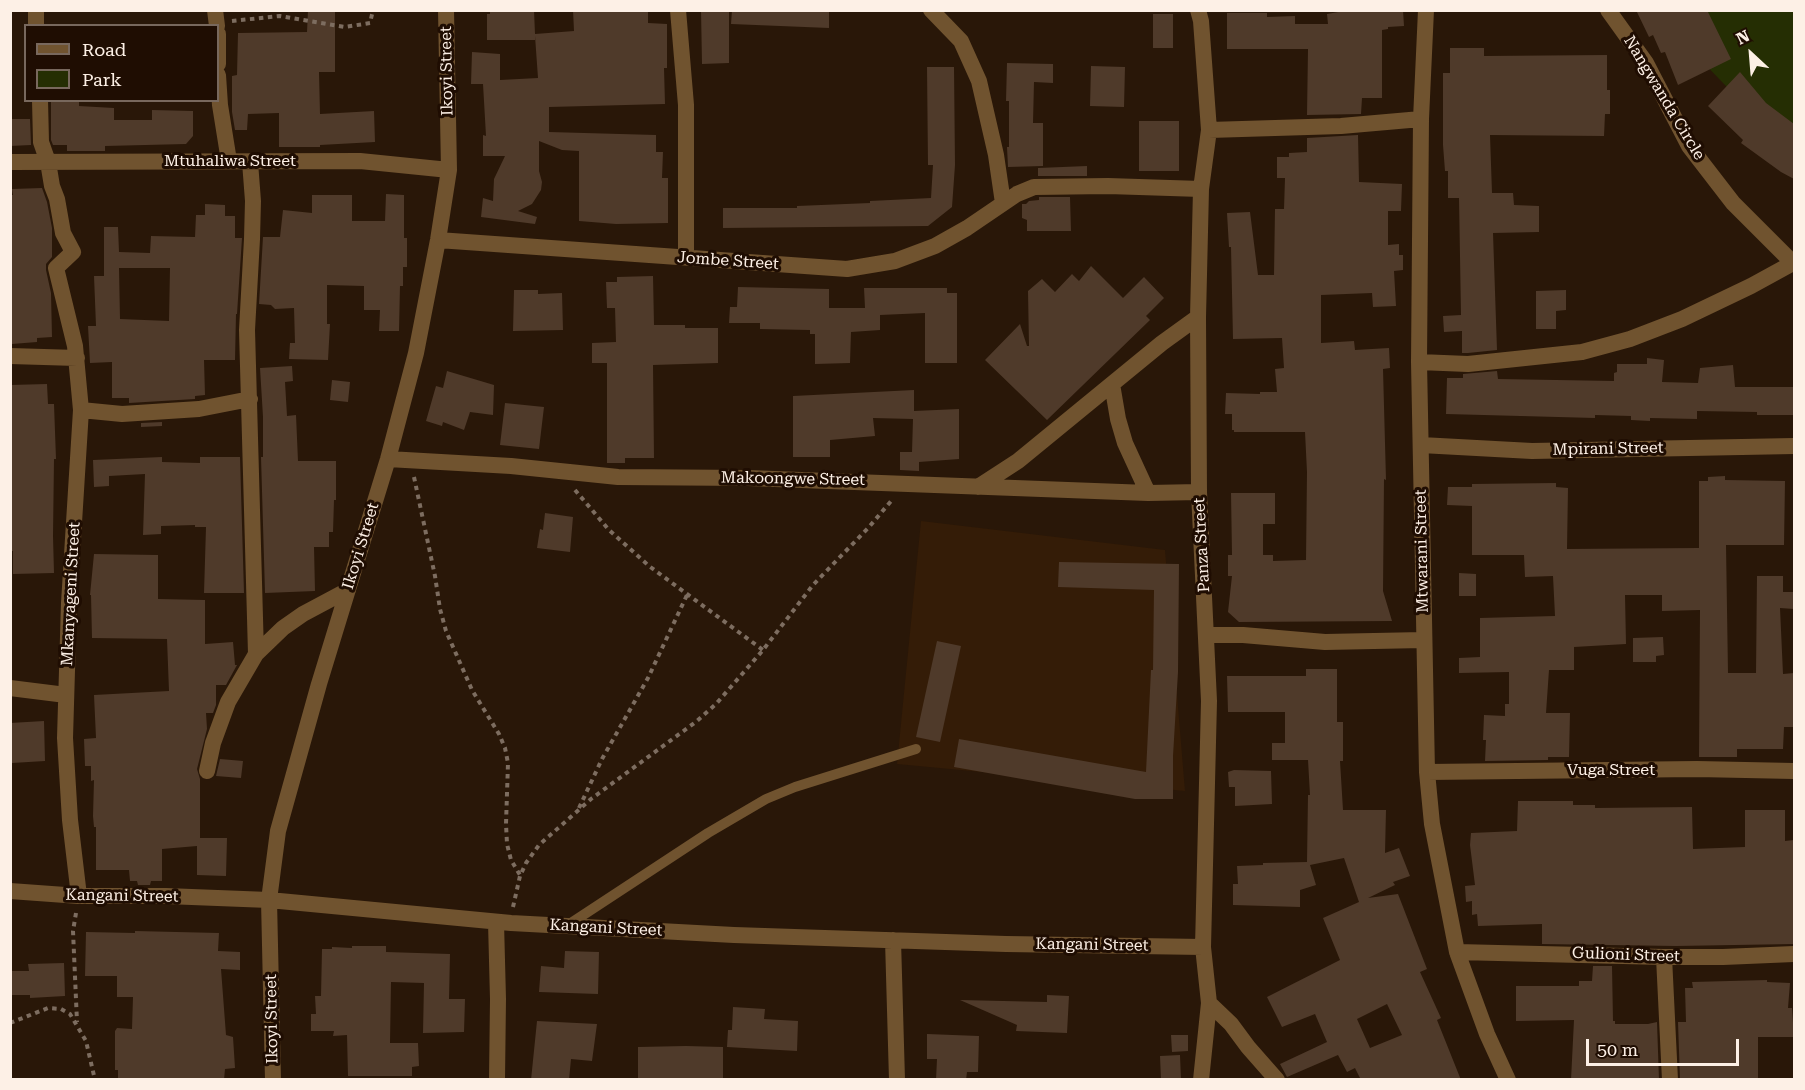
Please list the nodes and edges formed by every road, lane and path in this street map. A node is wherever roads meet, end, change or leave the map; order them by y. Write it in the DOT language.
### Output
graph roads {
  1 [pos="373,10"];
  2 [pos="446,10"];
  3 [pos="678,10"];
  4 [pos="931,10"];
  5 [pos="1198,10"];
  6 [pos="1426,10"];
  7 [pos="1608,10"];
  8 [pos="216,24"];
  9 [pos="219,90"];
  10 [pos="40,102"];
  11 [pos="1421,119"];
  12 [pos="1209,130"];
  13 [pos="229,161"];
  14 [pos="10,162"];
  15 [pos="48,162"];
  16 [pos="250,162"];
  17 [pos="449,170"];
  18 [pos="1201,189"];
  19 [pos="1003,203"];
  20 [pos="438,240"];
  21 [pos="686,257"];
  22 [pos="1794,263"];
  23 [pos="1198,317"];
  24 [pos="10,356"];
  25 [pos="77,358"];
  26 [pos="1419,362"];
  27 [pos="1112,384"];
  28 [pos="250,399"];
  29 [pos="81,410"];
  30 [pos="1421,445"];
  31 [pos="1794,446"];
  32 [pos="388,459"];
  33 [pos="410,462"];
  34 [pos="559,471"];
  35 [pos="906,482"];
  36 [pos="978,487"];
  37 [pos="1199,492"];
  38 [pos="1148,493"];
  39 [pos="348,590"];
  40 [pos="687,595"];
  41 [pos="1207,635"];
  42 [pos="1423,640"];
  43 [pos="763,650"];
  44 [pos="256,654"];
  45 [pos="10,688"];
  46 [pos="66,695"];
  47 [pos="916,749"];
  48 [pos="207,771"];
  49 [pos="1794,771"];
  50 [pos="1427,772"];
  51 [pos="578,811"];
  52 [pos="520,876"];
  53 [pos="10,891"];
  54 [pos="79,897"];
  55 [pos="269,900"];
  56 [pos="503,922"];
  57 [pos="568,925"];
  58 [pos="893,940"];
  59 [pos="1203,947"];
  60 [pos="1457,952"];
  61 [pos="1794,954"];
  62 [pos="1664,957"];
  63 [pos="1209,1003"];
  64 [pos="10,1023"];
  65 [pos="77,1023"];
  66 [pos="95,1080"];
  67 [pos="273,1080"];
  68 [pos="497,1080"];
  69 [pos="897,1080"];
  70 [pos="1201,1080"];
  71 [pos="1277,1080"];
  72 [pos="1508,1080"];
  73 [pos="1670,1080"];
  1 -- 8 [label="path"];
  2 -- 17 [label="street, Ikoyi Street"];
  3 -- 21 [label="street"];
  4 -- 19 [label="street"];
  5 -- 12 [label="street, Panza Street"];
  6 -- 11 [label="street, Mtwarani Street"];
  7 -- 22 [label="street, Nangwanda Circle"];
  9 -- 13 [label="street"];
  10 -- 15 [label="street"];
  11 -- 12 [label="street"];
  11 -- 26 [label="street, Mtwarani Street"];
  12 -- 18 [label="street, Panza Street"];
  13 -- 15 [label="street, Mtuhaliwa Street"];
  13 -- 16 [label="street, Mtuhaliwa Street"];
  14 -- 15 [label="street, Mtuhaliwa Street"];
  15 -- 25 [label="street, Mkanyageni Street"];
  16 -- 17 [label="street, Mtuhaliwa Street"];
  16 -- 28 [label="street"];
  17 -- 20 [label="street, Ikoyi Street"];
  18 -- 19 [label="street, Jombe Street"];
  18 -- 23 [label="street, Panza Street"];
  19 -- 21 [label="street, Jombe Street"];
  20 -- 21 [label="street, Jombe Street"];
  20 -- 32 [label="street, Ikoyi Street"];
  22 -- 26 [label="street"];
  23 -- 27 [label="street"];
  23 -- 37 [label="street, Panza Street"];
  24 -- 25 [label="street"];
  25 -- 29 [label="street, Mkanyageni Street"];
  26 -- 30 [label="street, Mtwarani Street"];
  27 -- 36 [label="street"];
  27 -- 38 [label="street"];
  28 -- 29 [label="street"];
  28 -- 44 [label="street"];
  29 -- 46 [label="street, Mkanyageni Street"];
  30 -- 31 [label="street, Mpirani Street"];
  30 -- 42 [label="street, Mtwarani Street"];
  32 -- 33 [label="street, Makoongwe Street"];
  32 -- 39 [label="street, Ikoyi Street"];
  33 -- 34 [label="street, Makoongwe Street"];
  33 -- 52 [label="path"];
  34 -- 35 [label="street, Makoongwe Street"];
  34 -- 40 [label="path"];
  35 -- 36 [label="street, Makoongwe Street"];
  35 -- 43 [label="path"];
  36 -- 38 [label="street, Makoongwe Street"];
  37 -- 38 [label="street, Makoongwe Street"];
  37 -- 41 [label="street, Panza Street"];
  39 -- 44 [label="street"];
  39 -- 55 [label="street, Ikoyi Street"];
  40 -- 43 [label="path"];
  40 -- 51 [label="path"];
  41 -- 42 [label="street"];
  41 -- 59 [label="street, Panza Street"];
  42 -- 50 [label="street, Mtwarani Street"];
  43 -- 51 [label="path"];
  44 -- 48 [label="street"];
  45 -- 46 [label="street"];
  46 -- 54 [label="street, Mkanyageni Street"];
  47 -- 57 [label="lane"];
  49 -- 50 [label="street, Vuga Street"];
  50 -- 60 [label="street, Mtwarani Street"];
  51 -- 52 [label="path"];
  52 -- 56 [label="path"];
  53 -- 54 [label="street, Kangani Street"];
  54 -- 55 [label="street, Kangani Street"];
  54 -- 65 [label="path"];
  55 -- 56 [label="street, Kangani Street"];
  55 -- 67 [label="street, Ikoyi Street"];
  56 -- 57 [label="street, Kangani Street"];
  56 -- 68 [label="street"];
  57 -- 58 [label="street, Kangani Street"];
  58 -- 59 [label="street, Kangani Street"];
  58 -- 69 [label="street"];
  59 -- 63 [label="street, Panza Street"];
  60 -- 62 [label="street, Gulioni Street"];
  60 -- 72 [label="street, Mtwarani Street"];
  61 -- 62 [label="street, Gulioni Street"];
  62 -- 73 [label="street"];
  63 -- 70 [label="street, Panza Street"];
  63 -- 71 [label="street"];
  64 -- 65 [label="path"];
  65 -- 66 [label="path"];
}
